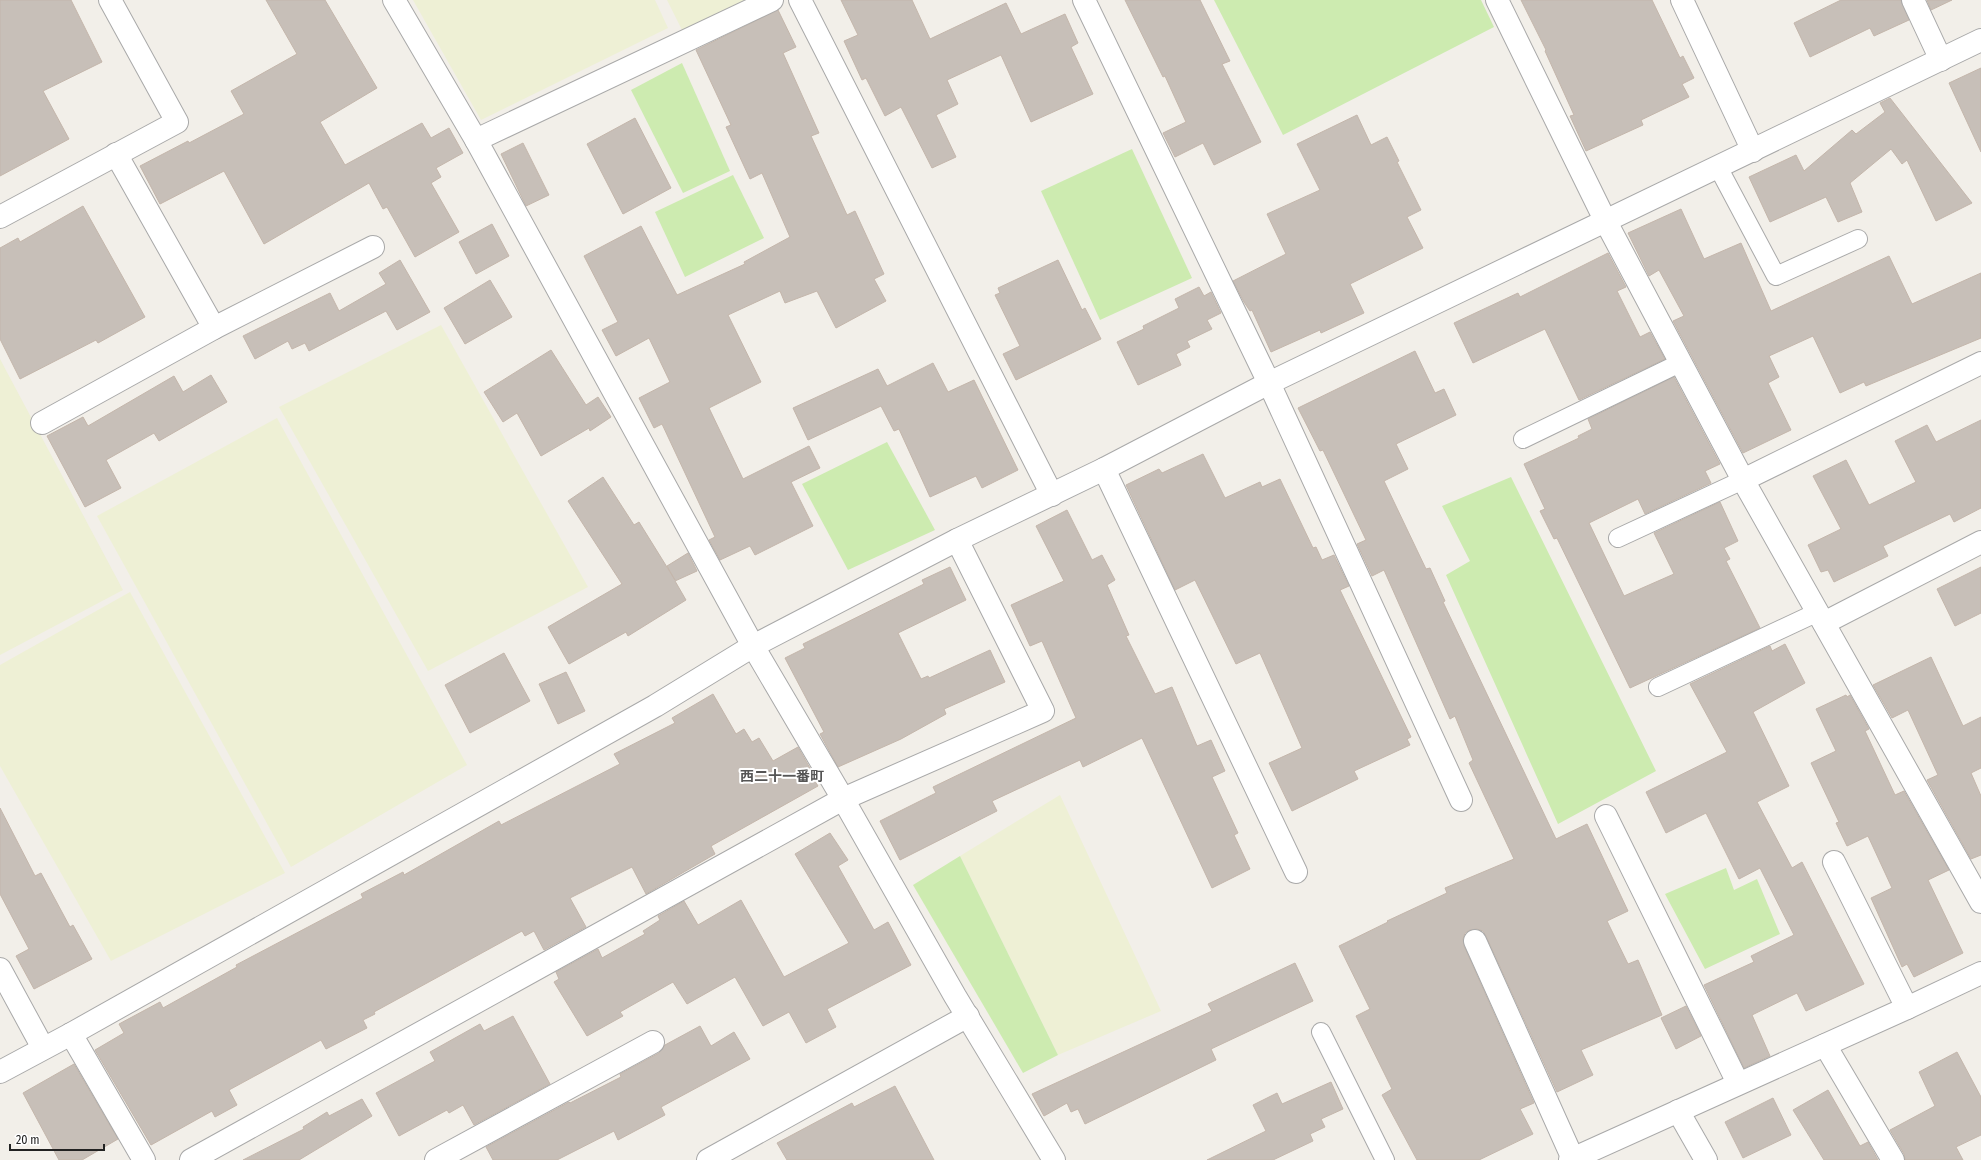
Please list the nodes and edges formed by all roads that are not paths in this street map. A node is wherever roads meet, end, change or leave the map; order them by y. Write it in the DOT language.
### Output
graph roads {
  1 [pos="110,0"];
  2 [pos="394,0"];
  3 [pos="772,0"];
  4 [pos="800,0"];
  5 [pos="1084,0"];
  6 [pos="1497,0"];
  7 [pos="1682,0"];
  8 [pos="1913,0"];
  9 [pos="1981,40"];
  10 [pos="1941,60"];
  11 [pos="476,140"];
  12 [pos="1753,151"];
  13 [pos="116,154"];
  14 [pos="1718,167"];
  15 [pos="0,217"];
  16 [pos="1605,220"];
  17 [pos="1858,239"];
  18 [pos="373,248"];
  19 [pos="214,328"];
  20 [pos="1680,362"];
  21 [pos="1981,363"];
  22 [pos="1269,384"];
  23 [pos="42,423"];
  24 [pos="1522,439"];
  25 [pos="1104,469"];
  26 [pos="1743,480"];
  27 [pos="1052,495"];
  28 [pos="1618,538"];
  29 [pos="958,540"];
  30 [pos="1981,542"];
  31 [pos="1821,618"];
  32 [pos="753,646"];
  33 [pos="1658,687"];
  34 [pos="843,799"];
  35 [pos="1460,800"];
  36 [pos="1606,816"];
  37 [pos="1834,862"];
  38 [pos="1296,872"];
  39 [pos="1981,902"];
  40 [pos="1475,941"];
  41 [pos="0,969"];
  42 [pos="1981,973"];
  43 [pos="1907,1008"];
  44 [pos="968,1016"];
  45 [pos="1321,1032"];
  46 [pos="71,1034"];
  47 [pos="653,1042"];
  48 [pos="1825,1045"];
  49 [pos="43,1048"];
  50 [pos="0,1072"];
  51 [pos="1738,1083"];
  52 [pos="1678,1111"];
  53 [pos="1571,1159"];
  54 [pos="144,1160"];
  55 [pos="192,1160"];
  56 [pos="436,1160"];
  57 [pos="708,1160"];
  58 [pos="1054,1160"];
  59 [pos="1386,1160"];
  60 [pos="1706,1160"];
  61 [pos="1893,1160"];
  1 -- 13 [label="street"];
  2 -- 11 [label="street"];
  3 -- 11 [label="street"];
  4 -- 27 [label="street"];
  5 -- 22 [label="street"];
  6 -- 16 [label="street"];
  7 -- 12 [label="street"];
  8 -- 10 [label="street"];
  9 -- 10 [label="street"];
  10 -- 12 [label="street"];
  11 -- 32 [label="street"];
  12 -- 14 [label="street"];
  13 -- 15 [label="street"];
  13 -- 19 [label="street"];
  14 -- 16 [label="street"];
  14 -- 17 [label="lane"];
  16 -- 20 [label="street"];
  16 -- 22 [label="street"];
  18 -- 19 [label="street"];
  19 -- 23 [label="street"];
  20 -- 24 [label="lane"];
  20 -- 26 [label="street"];
  21 -- 26 [label="street"];
  22 -- 25 [label="street"];
  22 -- 35 [label="street"];
  25 -- 27 [label="street"];
  25 -- 38 [label="street"];
  26 -- 28 [label="lane"];
  26 -- 31 [label="street"];
  27 -- 29 [label="street"];
  29 -- 32 [label="street"];
  29 -- 34 [label="street"];
  30 -- 31 [label="street"];
  31 -- 33 [label="lane"];
  31 -- 39 [label="street"];
  32 -- 34 [label="street"];
  32 -- 46 [label="street"];
  34 -- 44 [label="street"];
  34 -- 55 [label="street"];
  36 -- 51 [label="street"];
  37 -- 43 [label="street"];
  40 -- 53 [label="street"];
  41 -- 49 [label="street"];
  42 -- 43 [label="street"];
  43 -- 48 [label="street"];
  44 -- 57 [label="street"];
  44 -- 58 [label="street"];
  45 -- 59 [label="lane"];
  46 -- 49 [label="street"];
  46 -- 54 [label="street"];
  47 -- 56 [label="street"];
  48 -- 51 [label="street"];
  48 -- 61 [label="street"];
  49 -- 50 [label="street"];
  51 -- 52 [label="street"];
  52 -- 53 [label="street"];
  52 -- 60 [label="street"];
}
